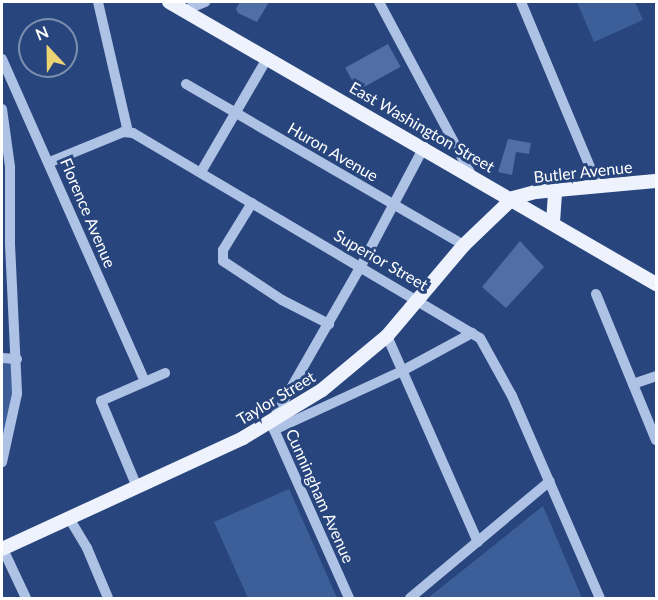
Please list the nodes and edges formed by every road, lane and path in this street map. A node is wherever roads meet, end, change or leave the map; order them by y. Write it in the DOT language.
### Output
graph roads {
  1 [pos="98,2"];
  2 [pos="169,2"];
  3 [pos="205,2"];
  4 [pos="379,2"];
  5 [pos="521,2"];
  6 [pos="185,10"];
  7 [pos="268,57"];
  8 [pos="2,59"];
  9 [pos="186,84"];
  10 [pos="2,109"];
  11 [pos="234,112"];
  12 [pos="128,132"];
  13 [pos="424,147"];
  14 [pos="50,162"];
  15 [pos="201,172"];
  16 [pos="471,174"];
  17 [pos="657,181"];
  18 [pos="598,186"];
  19 [pos="555,190"];
  20 [pos="513,198"];
  21 [pos="252,202"];
  22 [pos="394,205"];
  23 [pos="553,222"];
  24 [pos="464,245"];
  25 [pos="362,266"];
  26 [pos="657,284"];
  27 [pos="596,294"];
  28 [pos="420,299"];
  29 [pos="329,324"];
  30 [pos="472,333"];
  31 [pos="387,336"];
  32 [pos="2,358"];
  33 [pos="17,359"];
  34 [pos="402,371"];
  35 [pos="165,373"];
  36 [pos="657,376"];
  37 [pos="144,382"];
  38 [pos="633,384"];
  39 [pos="272,426"];
  40 [pos="657,440"];
  41 [pos="2,462"];
  42 [pos="550,481"];
  43 [pos="137,487"];
  44 [pos="69,518"];
  45 [pos="478,542"];
  46 [pos="2,549"];
  47 [pos="26,598"];
  48 [pos="108,598"];
  49 [pos="348,598"];
  50 [pos="410,598"];
  51 [pos="600,598"];
  1 -- 12 [label="street"];
  2 -- 6 [label="main road, East Washington Street"];
  3 -- 6 [label="street"];
  4 -- 16 [label="street"];
  5 -- 18 [label="street"];
  6 -- 7 [label="main road, East Washington Street"];
  7 -- 11 [label="street"];
  7 -- 13 [label="main road, East Washington Street"];
  8 -- 14 [label="street, Florence Avenue"];
  9 -- 11 [label="street, Huron Avenue"];
  10 -- 33 [label="street"];
  11 -- 15 [label="street"];
  11 -- 22 [label="street, Huron Avenue"];
  12 -- 14 [label="street"];
  12 -- 15 [label="street, Superior Street"];
  13 -- 16 [label="main road, East Washington Street"];
  13 -- 22 [label="street, Cunningham Avenue"];
  14 -- 37 [label="street, Florence Avenue"];
  15 -- 21 [label="street, Superior Street"];
  16 -- 20 [label="main road, East Washington Street"];
  17 -- 18 [label="main road, Butler Avenue"];
  18 -- 19 [label="main road, Butler Avenue"];
  19 -- 20 [label="main road, Butler Avenue"];
  19 -- 23 [label="main road"];
  20 -- 23 [label="main road, East Washington Street"];
  20 -- 24 [label="main road, Taylor Street"];
  21 -- 25 [label="street, Superior Street"];
  21 -- 29 [label="street"];
  22 -- 24 [label="street, Huron Avenue"];
  22 -- 25 [label="street, Cunningham Avenue"];
  23 -- 26 [label="main road, East Washington Street"];
  24 -- 28 [label="main road, Taylor Street"];
  25 -- 28 [label="street, Superior Street"];
  25 -- 29 [label="street, Cunningham Avenue"];
  27 -- 38 [label="street"];
  28 -- 30 [label="street, Superior Street"];
  28 -- 31 [label="main road, Taylor Street"];
  29 -- 39 [label="street, Cunningham Avenue"];
  30 -- 34 [label="street, Taylor Street"];
  30 -- 42 [label="street, Superior Street"];
  31 -- 34 [label="street"];
  31 -- 39 [label="main road, Taylor Street"];
  32 -- 33 [label="street"];
  33 -- 41 [label="street"];
  34 -- 39 [label="street, Taylor Street"];
  34 -- 45 [label="street"];
  35 -- 37 [label="street"];
  36 -- 38 [label="street"];
  37 -- 43 [label="street"];
  38 -- 40 [label="street"];
  39 -- 43 [label="main road, Taylor Street"];
  39 -- 49 [label="street, Cunningham Avenue"];
  42 -- 45 [label="street"];
  42 -- 51 [label="street, Superior Street"];
  43 -- 44 [label="main road, Taylor Street"];
  44 -- 46 [label="main road, Taylor Street"];
  44 -- 48 [label="street"];
  45 -- 50 [label="street"];
  46 -- 47 [label="street"];
}
